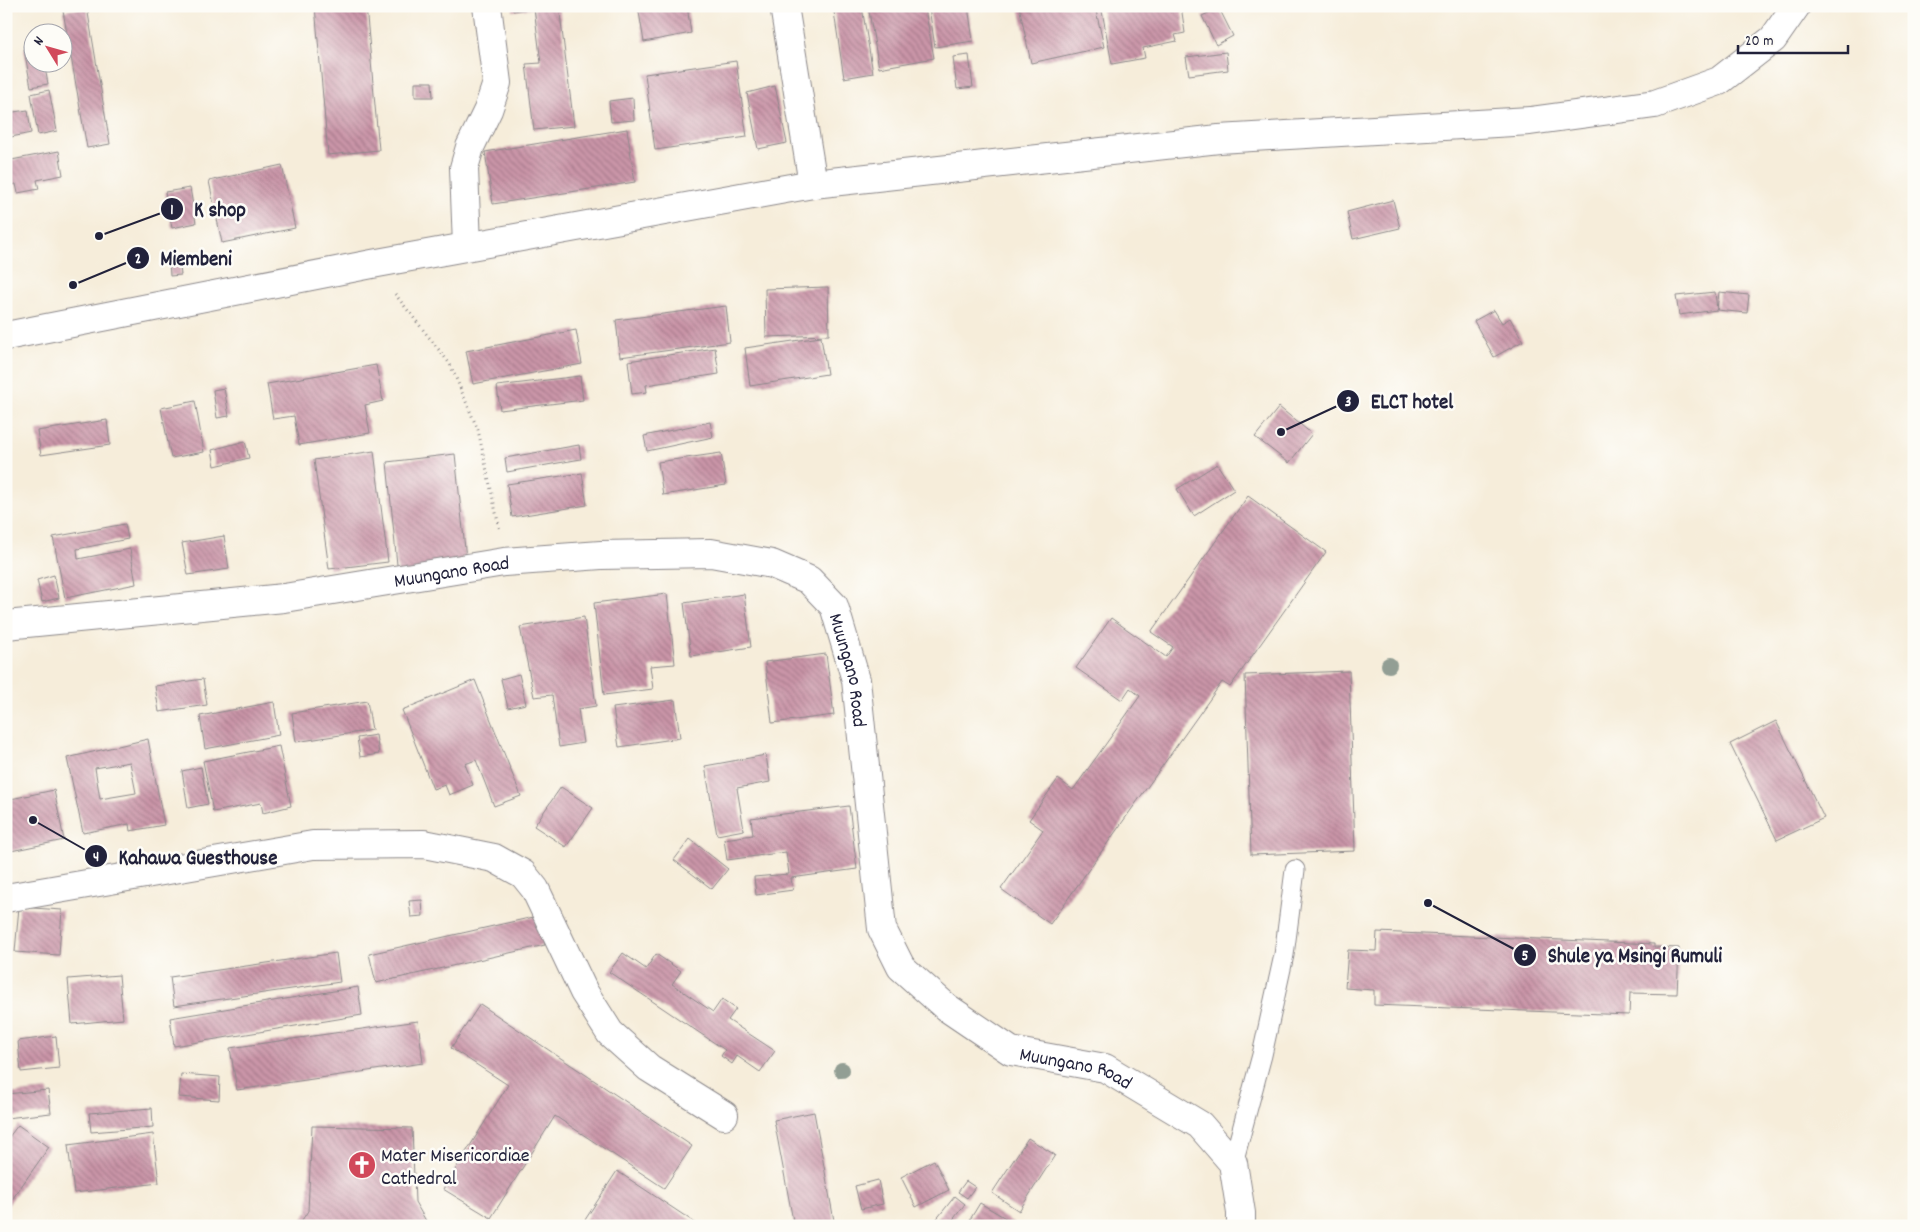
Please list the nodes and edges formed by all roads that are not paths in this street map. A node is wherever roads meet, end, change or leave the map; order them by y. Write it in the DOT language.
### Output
graph roads {
  1 [pos="488,6"];
  2 [pos="784,6"];
  3 [pos="1796,6"];
  4 [pos="813,184"];
  5 [pos="467,246"];
  6 [pos="6,336"];
  7 [pos="6,625"];
  8 [pos="1295,870"];
  9 [pos="6,898"];
  10 [pos="724,1115"];
  11 [pos="1233,1163"];
  12 [pos="1241,1226"];
  1 -- 5 [label="street"];
  2 -- 4 [label="street"];
  3 -- 4 [label="street"];
  4 -- 5 [label="street"];
  5 -- 6 [label="street"];
  7 -- 11 [label="street, Muungano Road"];
  8 -- 11 [label="lane"];
  9 -- 10 [label="street"];
  11 -- 12 [label="street"];
}
